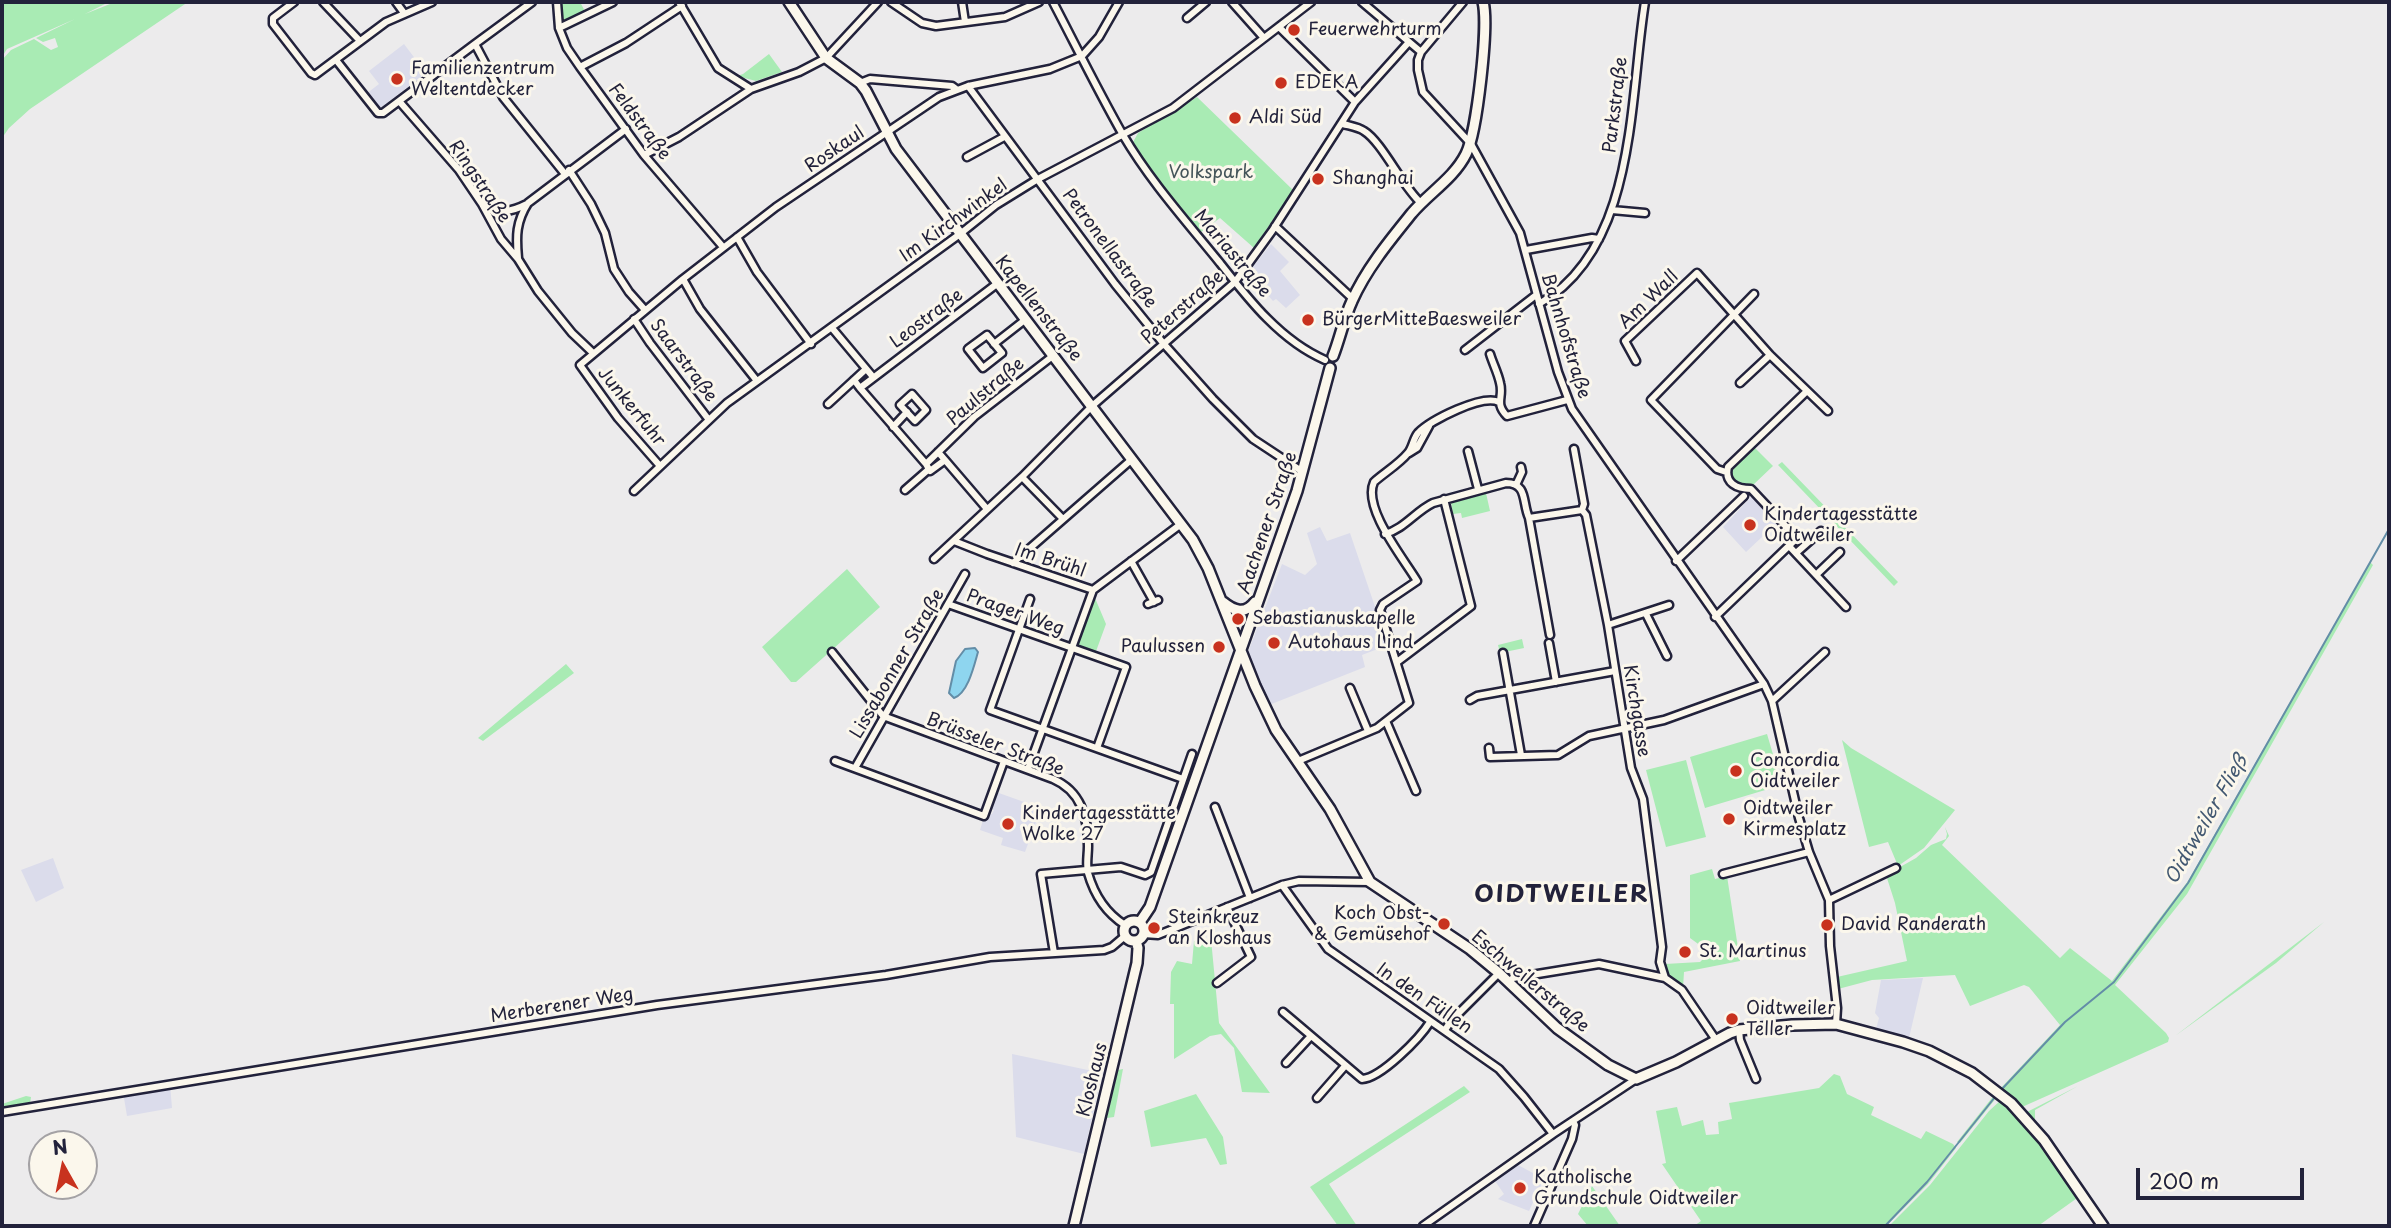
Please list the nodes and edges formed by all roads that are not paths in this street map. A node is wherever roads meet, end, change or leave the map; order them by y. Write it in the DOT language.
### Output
graph roads {
  1 [pos="294,2"];
  2 [pos="323,2"];
  3 [pos="396,2"];
  4 [pos="432,2"];
  5 [pos="533,2"];
  6 [pos="557,2"];
  7 [pos="613,2"];
  8 [pos="789,2"];
  9 [pos="878,2"];
  10 [pos="891,2"];
  11 [pos="962,2"];
  12 [pos="1039,2"];
  13 [pos="1053,2"];
  14 [pos="1119,2"];
  15 [pos="1206,2"];
  16 [pos="1232,2"];
  17 [pos="1311,2"];
  18 [pos="1364,2"];
  19 [pos="1463,2"];
  20 [pos="1483,2"];
  21 [pos="1645,2"];
  22 [pos="680,4"];
  23 [pos="404,13"];
  24 [pos="1187,18"];
  25 [pos="965,22"];
  26 [pos="1279,27"];
  27 [pos="559,28"];
  28 [pos="1264,38"];
  29 [pos="360,41"];
  30 [pos="1409,43"];
  31 [pos="475,44"];
  32 [pos="1421,52"];
  33 [pos="1082,56"];
  34 [pos="826,58"];
  35 [pos="336,60"];
  36 [pos="580,67"];
  37 [pos="860,83"];
  38 [pos="968,86"];
  39 [pos="751,89"];
  40 [pos="956,89"];
  41 [pos="399,101"];
  42 [pos="1355,102"];
  43 [pos="1343,124"];
  44 [pos="626,129"];
  45 [pos="887,133"];
  46 [pos="1124,135"];
  47 [pos="1004,137"];
  48 [pos="1471,144"];
  49 [pos="644,155"];
  50 [pos="967,158"];
  51 [pos="567,172"];
  52 [pos="1038,178"];
  53 [pos="528,203"];
  54 [pos="1421,203"];
  55 [pos="482,204"];
  56 [pos="1612,211"];
  57 [pos="1644,213"];
  58 [pos="1275,226"];
  59 [pos="960,234"];
  60 [pos="737,237"];
  61 [pos="1599,239"];
  62 [pos="723,247"];
  63 [pos="1526,250"];
  64 [pos="518,259"];
  65 [pos="683,279"];
  66 [pos="1235,282"];
  67 [pos="998,283"];
  68 [pos="1754,294"];
  69 [pos="1536,295"];
  70 [pos="1353,299"];
  71 [pos="1539,304"];
  72 [pos="645,310"];
  73 [pos="1735,316"];
  74 [pos="634,319"];
  75 [pos="1026,319"];
  76 [pos="832,328"];
  77 [pos="1163,343"];
  78 [pos="811,344"];
  79 [pos="994,344"];
  80 [pos="1465,350"];
  81 [pos="593,353"];
  82 [pos="1490,354"];
  83 [pos="1054,355"];
  84 [pos="1770,355"];
  85 [pos="1636,360"];
  86 [pos="1330,361"];
  87 [pos="580,365"];
  88 [pos="866,369"];
  89 [pos="873,377"];
  90 [pos="854,380"];
  91 [pos="757,381"];
  92 [pos="1740,383"];
  93 [pos="860,388"];
  94 [pos="1806,392"];
  95 [pos="1567,400"];
  96 [pos="1499,402"];
  97 [pos="828,404"];
  98 [pos="1091,405"];
  99 [pos="1828,411"];
  100 [pos="907,412"];
  101 [pos="709,420"];
  102 [pos="893,427"];
  103 [pos="1574,449"];
  104 [pos="1468,451"];
  105 [pos="938,452"];
  106 [pos="945,460"];
  107 [pos="1131,460"];
  108 [pos="660,466"];
  109 [pos="927,467"];
  110 [pos="1521,467"];
  111 [pos="1303,472"];
  112 [pos="1726,472"];
  113 [pos="1022,477"];
  114 [pos="1516,485"];
  115 [pos="1478,489"];
  116 [pos="905,490"];
  117 [pos="634,492"];
  118 [pos="1744,496"];
  119 [pos="1444,499"];
  120 [pos="988,509"];
  121 [pos="1582,510"];
  122 [pos="1529,518"];
  123 [pos="1063,519"];
  124 [pos="1181,524"];
  125 [pos="1821,531"];
  126 [pos="1385,534"];
  127 [pos="954,541"];
  128 [pos="1789,545"];
  129 [pos="1840,552"];
  130 [pos="1796,553"];
  131 [pos="934,559"];
  132 [pos="1131,561"];
  133 [pos="1676,561"];
  134 [pos="1013,563"];
  135 [pos="965,574"];
  136 [pos="1816,575"];
  137 [pos="1093,590"];
  138 [pos="1260,597"];
  139 [pos="1030,598"];
  140 [pos="1221,601"];
  141 [pos="1153,602"];
  142 [pos="948,604"];
  143 [pos="1669,605"];
  144 [pos="1846,607"];
  145 [pos="1646,614"];
  146 [pos="1715,617"];
  147 [pos="1608,625"];
  148 [pos="1018,629"];
  149 [pos="1072,648"];
  150 [pos="1241,649"];
  151 [pos="832,652"];
  152 [pos="1825,652"];
  153 [pos="1503,653"];
  154 [pos="1667,656"];
  155 [pos="1397,662"];
  156 [pos="1615,671"];
  157 [pos="1232,677"];
  158 [pos="1253,681"];
  159 [pos="1556,682"];
  160 [pos="1764,684"];
  161 [pos="1350,688"];
  162 [pos="1510,690"];
  163 [pos="1470,700"];
  164 [pos="1772,701"];
  165 [pos="883,716"];
  166 [pos="1385,721"];
  167 [pos="1625,729"];
  168 [pos="1042,730"];
  169 [pos="1368,731"];
  170 [pos="1097,748"];
  171 [pos="1489,748"];
  172 [pos="1192,754"];
  173 [pos="1521,755"];
  174 [pos="835,761"];
  175 [pos="1004,761"];
  176 [pos="1298,761"];
  177 [pos="855,768"];
  178 [pos="1028,769"];
  179 [pos="1183,779"];
  180 [pos="1416,791"];
  181 [pos="1215,807"];
  182 [pos="1809,852"];
  183 [pos="1896,868"];
  184 [pos="1087,870"];
  185 [pos="1723,874"];
  186 [pos="1370,882"];
  187 [pos="1282,885"];
  188 [pos="1250,898"];
  189 [pos="1829,900"];
  190 [pos="1227,907"];
  191 [pos="1140,922"];
  192 [pos="1125,925"];
  193 [pos="1125,936"];
  194 [pos="1139,941"];
  195 [pos="1054,953"];
  196 [pos="1499,973"];
  197 [pos="1665,978"];
  198 [pos="1508,982"];
  199 [pos="1217,983"];
  200 [pos="1283,1012"];
  201 [pos="1430,1022"];
  202 [pos="1836,1024"];
  203 [pos="1445,1030"];
  204 [pos="1739,1030"];
  205 [pos="1311,1036"];
  206 [pos="1716,1040"];
  207 [pos="1286,1063"];
  208 [pos="1345,1066"];
  209 [pos="1636,1079"];
  210 [pos="1756,1079"];
  211 [pos="1317,1098"];
  212 [pos="2,1111"];
  213 [pos="1573,1121"];
  214 [pos="1553,1134"];
  215 [pos="1074,1226"];
  216 [pos="1423,1226"];
  217 [pos="1534,1226"];
  218 [pos="2103,1226"];
  1 -- 35 [label="street"];
  2 -- 29 [label="street"];
  3 -- 23 [label="street"];
  4 -- 23 [label="street"];
  5 -- 31 [label="street"];
  6 -- 27 [label="street, Feldstraße"];
  7 -- 27 [label="street"];
  8 -- 34 [label="street, Kapellenstraße"];
  9 -- 34 [label="street"];
  10 -- 25 [label="street"];
  11 -- 25 [label="street"];
  12 -- 25 [label="street"];
  13 -- 33 [label="street, Mariastraße"];
  14 -- 33 [label="street"];
  15 -- 24 [label="street"];
  16 -- 28 [label="street"];
  17 -- 26 [label="street, Im Kirchwinkel"];
  18 -- 30 [label="street"];
  19 -- 32 [label="street"];
  20 -- 48 [label="street, Aachener Straße"];
  21 -- 56 [label="street, Parkstraße"];
  22 -- 36 [label="street"];
  22 -- 39 [label="street"];
  23 -- 29 [label="street"];
  26 -- 28 [label="street, Im Kirchwinkel"];
  26 -- 42 [label="street"];
  27 -- 36 [label="street, Feldstraße"];
  28 -- 46 [label="street, Im Kirchwinkel"];
  29 -- 35 [label="street"];
  30 -- 32 [label="street"];
  30 -- 42 [label="street, Peterstraße"];
  31 -- 41 [label="street"];
  31 -- 51 [label="street"];
  32 -- 48 [label="street, Bahnhofstraße"];
  33 -- 38 [label="street, Roskaul"];
  33 -- 46 [label="street, Mariastraße"];
  34 -- 37 [label="street, Kapellenstraße"];
  34 -- 39 [label="street"];
  35 -- 41 [label="street"];
  36 -- 44 [label="street, Feldstraße"];
  37 -- 40 [label="street"];
  37 -- 45 [label="street, Kapellenstraße"];
  38 -- 40 [label="street, Roskaul"];
  38 -- 47 [label="street, Petronellastraße"];
  39 -- 49 [label="street"];
  40 -- 45 [label="street, Roskaul"];
  41 -- 55 [label="street, Ringstraße"];
  42 -- 43 [label="street, Peterstraße"];
  43 -- 54 [label="street"];
  43 -- 58 [label="street, Peterstraße"];
  44 -- 49 [label="street, Feldstraße"];
  44 -- 51 [label="street"];
  45 -- 59 [label="street, Kapellenstraße"];
  45 -- 60 [label="street, Roskaul"];
  46 -- 52 [label="street, Im Kirchwinkel"];
  46 -- 66 [label="street, Mariastraße"];
  47 -- 50 [label="street"];
  47 -- 52 [label="street, Petronellastraße"];
  48 -- 54 [label="street, Aachener Straße"];
  48 -- 63 [label="street, Bahnhofstraße"];
  49 -- 62 [label="street, Feldstraße"];
  51 -- 53 [label="street"];
  51 -- 72 [label="street"];
  52 -- 59 [label="street, Im Kirchwinkel"];
  52 -- 77 [label="street, Petronellastraße"];
  53 -- 55 [label="street"];
  53 -- 64 [label="street"];
  54 -- 70 [label="street, Aachener Straße"];
  55 -- 64 [label="street, Ringstraße"];
  56 -- 57 [label="street"];
  56 -- 61 [label="street, Parkstraße"];
  58 -- 66 [label="street, Peterstraße"];
  58 -- 70 [label="street"];
  59 -- 67 [label="street, Kapellenstraße"];
  59 -- 76 [label="street, Im Kirchwinkel"];
  60 -- 62 [label="street, Roskaul"];
  60 -- 78 [label="street"];
  61 -- 63 [label="street"];
  61 -- 71 [label="street, Parkstraße"];
  62 -- 65 [label="street, Roskaul"];
  63 -- 69 [label="street, Bahnhofstraße"];
  64 -- 81 [label="street, Ringstraße"];
  65 -- 72 [label="street, Roskaul"];
  65 -- 91 [label="street"];
  66 -- 77 [label="street, Peterstraße"];
  66 -- 86 [label="street, Mariastraße"];
  67 -- 75 [label="street, Kapellenstraße"];
  67 -- 89 [label="street, Leostraße"];
  68 -- 73 [label="street"];
  69 -- 71 [label="street, Bahnhofstraße"];
  69 -- 80 [label="street"];
  70 -- 86 [label="street, Aachener Straße"];
  71 -- 95 [label="street, Bahnhofstraße"];
  72 -- 74 [label="street, Roskaul"];
  73 -- 84 [label="street"];
  73 -- 85 [label="street, Am Wall"];
  73 -- 112 [label="street"];
  74 -- 81 [label="street, Roskaul"];
  74 -- 101 [label="street, Saarstraße"];
  75 -- 79 [label="street"];
  75 -- 83 [label="street, Kapellenstraße"];
  76 -- 78 [label="street, Im Kirchwinkel"];
  76 -- 88 [label="street"];
  77 -- 98 [label="street, Peterstraße"];
  77 -- 111 [label="street, Petronellastraße"];
  78 -- 91 [label="street, Im Kirchwinkel"];
  79 -- 79 [label="street"];
  81 -- 87 [label="street, Roskaul"];
  82 -- 96 [label="street"];
  83 -- 98 [label="street, Kapellenstraße"];
  83 -- 105 [label="street, Paulstraße"];
  84 -- 92 [label="street"];
  84 -- 94 [label="street"];
  86 -- 111 [label="street, Aachener Straße"];
  87 -- 108 [label="street, Junkerfuhr"];
  88 -- 89 [label="street"];
  88 -- 90 [label="street"];
  89 -- 93 [label="street, Leostraße"];
  90 -- 93 [label="street"];
  90 -- 97 [label="street"];
  91 -- 101 [label="street, Im Kirchwinkel"];
  93 -- 102 [label="street"];
  94 -- 99 [label="street"];
  94 -- 112 [label="street"];
  95 -- 96 [label="street"];
  95 -- 133 [label="street, Bahnhofstraße"];
  96 -- 126 [label="street"];
  98 -- 107 [label="street, Kapellenstraße"];
  98 -- 113 [label="street, Peterstraße"];
  100 -- 102 [label="street"];
  101 -- 108 [label="street, Im Kirchwinkel"];
  102 -- 109 [label="street"];
  103 -- 121 [label="street, Kirchgasse"];
  104 -- 115 [label="street"];
  105 -- 106 [label="street"];
  105 -- 109 [label="street, Paulstraße"];
  106 -- 109 [label="street, Paulstraße"];
  106 -- 120 [label="street"];
  107 -- 123 [label="street"];
  107 -- 124 [label="street, Kapellenstraße"];
  108 -- 117 [label="street, Im Kirchwinkel"];
  109 -- 116 [label="street, Paulstraße"];
  110 -- 114 [label="street"];
  111 -- 138 [label="street, Aachener Straße"];
  112 -- 128 [label="street"];
  113 -- 120 [label="street, Peterstraße"];
  113 -- 123 [label="street"];
  114 -- 115 [label="street"];
  114 -- 122 [label="street"];
  115 -- 119 [label="street"];
  118 -- 133 [label="street"];
  119 -- 126 [label="street"];
  119 -- 155 [label="street"];
  120 -- 127 [label="street, Peterstraße"];
  121 -- 122 [label="street"];
  121 -- 147 [label="street, Kirchgasse"];
  122 -- 159 [label="street"];
  123 -- 134 [label="street"];
  124 -- 132 [label="street, Im Brühl"];
  124 -- 140 [label="street, Kapellenstraße"];
  125 -- 130 [label="street"];
  126 -- 155 [label="street"];
  127 -- 131 [label="street, Peterstraße"];
  127 -- 134 [label="street, Im Brühl"];
  128 -- 130 [label="street"];
  128 -- 146 [label="street"];
  129 -- 136 [label="street"];
  130 -- 136 [label="street"];
  132 -- 137 [label="street, Im Brühl"];
  132 -- 141 [label="street"];
  133 -- 146 [label="street, Bahnhofstraße"];
  134 -- 137 [label="street, Im Brühl"];
  135 -- 142 [label="street, Lissabonner Straße"];
  136 -- 144 [label="street"];
  137 -- 149 [label="street"];
  138 -- 140 [label="street"];
  138 -- 150 [label="street, Aachener Straße"];
  139 -- 148 [label="street"];
  140 -- 150 [label="street, Kapellenstraße"];
  142 -- 148 [label="street, Prager Weg"];
  142 -- 165 [label="street, Lissabonner Straße"];
  143 -- 145 [label="street"];
  145 -- 147 [label="street"];
  145 -- 154 [label="street"];
  146 -- 160 [label="street, Bahnhofstraße"];
  147 -- 156 [label="street, Kirchgasse"];
  148 -- 149 [label="street, Prager Weg"];
  148 -- 168 [label="street"];
  149 -- 168 [label="street"];
  149 -- 170 [label="street, Prager Weg"];
  150 -- 157 [label="street, Aachener Straße"];
  150 -- 158 [label="street, Eschweilerstraße"];
  151 -- 165 [label="street"];
  152 -- 164 [label="street"];
  153 -- 162 [label="street"];
  155 -- 166 [label="street"];
  156 -- 159 [label="street"];
  156 -- 167 [label="street, Kirchgasse"];
  157 -- 158 [label="street"];
  157 -- 191 [label="street, Aachener Straße"];
  158 -- 176 [label="street, Eschweilerstraße"];
  159 -- 162 [label="street"];
  160 -- 164 [label="street, Bahnhofstraße"];
  160 -- 167 [label="street"];
  161 -- 169 [label="street"];
  162 -- 163 [label="street"];
  162 -- 173 [label="street"];
  164 -- 182 [label="street, Bahnhofstraße"];
  165 -- 175 [label="street, Brüsseler Straße"];
  165 -- 177 [label="street, Lissabonner Straße"];
  166 -- 169 [label="street"];
  166 -- 180 [label="street"];
  167 -- 173 [label="street"];
  167 -- 197 [label="street, Kirchgasse"];
  168 -- 170 [label="street"];
  168 -- 178 [label="street"];
  169 -- 176 [label="street"];
  170 -- 179 [label="street"];
  171 -- 173 [label="street"];
  172 -- 179 [label="street"];
  174 -- 177 [label="street"];
  175 -- 177 [label="street"];
  175 -- 178 [label="street, Brüsseler Straße"];
  176 -- 186 [label="street, Eschweilerstraße"];
  178 -- 184 [label="street, Brüsseler Straße"];
  179 -- 184 [label="street"];
  181 -- 188 [label="street"];
  182 -- 185 [label="street"];
  182 -- 189 [label="street, Bahnhofstraße"];
  183 -- 189 [label="street"];
  184 -- 192 [label="street, Brüsseler Straße"];
  184 -- 195 [label="street"];
  186 -- 187 [label="street"];
  186 -- 196 [label="street, Eschweilerstraße"];
  187 -- 188 [label="street"];
  187 -- 201 [label="street, In den Füllen"];
  188 -- 190 [label="street"];
  189 -- 202 [label="street, Bahnhofstraße"];
  190 -- 194 [label="street"];
  190 -- 199 [label="street"];
  191 -- 192 [label="street"];
  191 -- 194 [label="street"];
  192 -- 193 [label="street"];
  193 -- 194 [label="street"];
  193 -- 195 [label="street, Merberener Weg"];
  194 -- 215 [label="street, Kloshaus"];
  195 -- 212 [label="street, Merberener Weg"];
  196 -- 198 [label="street, Eschweilerstraße"];
  196 -- 203 [label="street"];
  197 -- 198 [label="street"];
  197 -- 206 [label="street"];
  198 -- 209 [label="street, Eschweilerstraße"];
  200 -- 205 [label="street"];
  201 -- 203 [label="street, In den Füllen"];
  201 -- 208 [label="street"];
  202 -- 204 [label="street"];
  202 -- 218 [label="street"];
  203 -- 214 [label="street, In den Füllen"];
  204 -- 206 [label="street"];
  204 -- 210 [label="street"];
  205 -- 207 [label="street"];
  205 -- 208 [label="street"];
  206 -- 209 [label="street"];
  208 -- 211 [label="street"];
  209 -- 213 [label="street"];
  213 -- 214 [label="street"];
  213 -- 217 [label="street"];
  214 -- 216 [label="street"];
}
